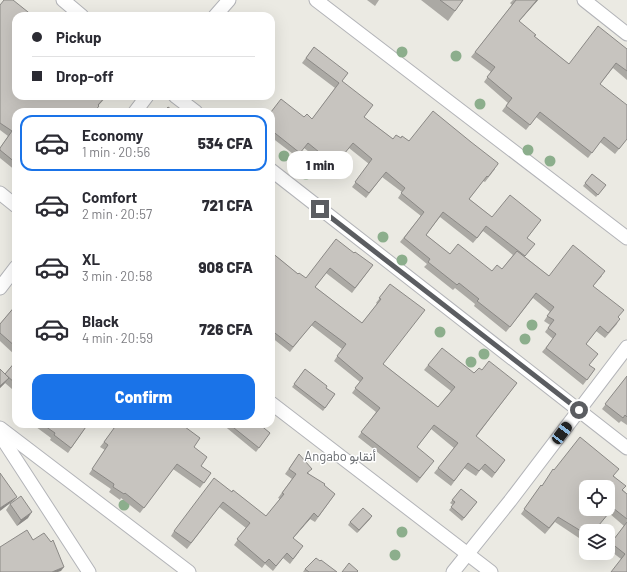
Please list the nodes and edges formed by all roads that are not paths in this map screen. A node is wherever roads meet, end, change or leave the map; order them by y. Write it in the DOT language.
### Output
graph roads {
  1 [pos="63,0"];
  2 [pos="229,0"];
  3 [pos="316,0"];
  4 [pos="584,0"];
  5 [pos="77,12"];
  6 [pos="218,12"];
  7 [pos="627,34"];
  8 [pos="180,100"];
  9 [pos="191,108"];
  10 [pos="275,173"];
  11 [pos="0,192"];
  12 [pos="12,202"];
  13 [pos="627,238"];
  14 [pos="12,272"];
  15 [pos="0,288"];
  16 [pos="627,346"];
  17 [pos="275,406"];
  18 [pos="579,410"];
  19 [pos="0,428"];
  20 [pos="0,435"];
  21 [pos="627,448"];
  22 [pos="468,554"];
  23 [pos="89,572"];
  24 [pos="189,572"];
  25 [pos="453,572"];
  26 [pos="491,572"];
  1 -- 5 [label="street"];
  2 -- 6 [label="street"];
  3 -- 13 [label="street"];
  4 -- 7 [label="street"];
  8 -- 9 [label="street"];
  10 -- 18 [label="street"];
  11 -- 12 [label="street"];
  14 -- 15 [label="street"];
  16 -- 18 [label="street"];
  17 -- 22 [label="street"];
  18 -- 21 [label="street"];
  18 -- 22 [label="street"];
  19 -- 24 [label="street"];
  20 -- 23 [label="street"];
  22 -- 25 [label="street"];
  22 -- 26 [label="street"];
}
